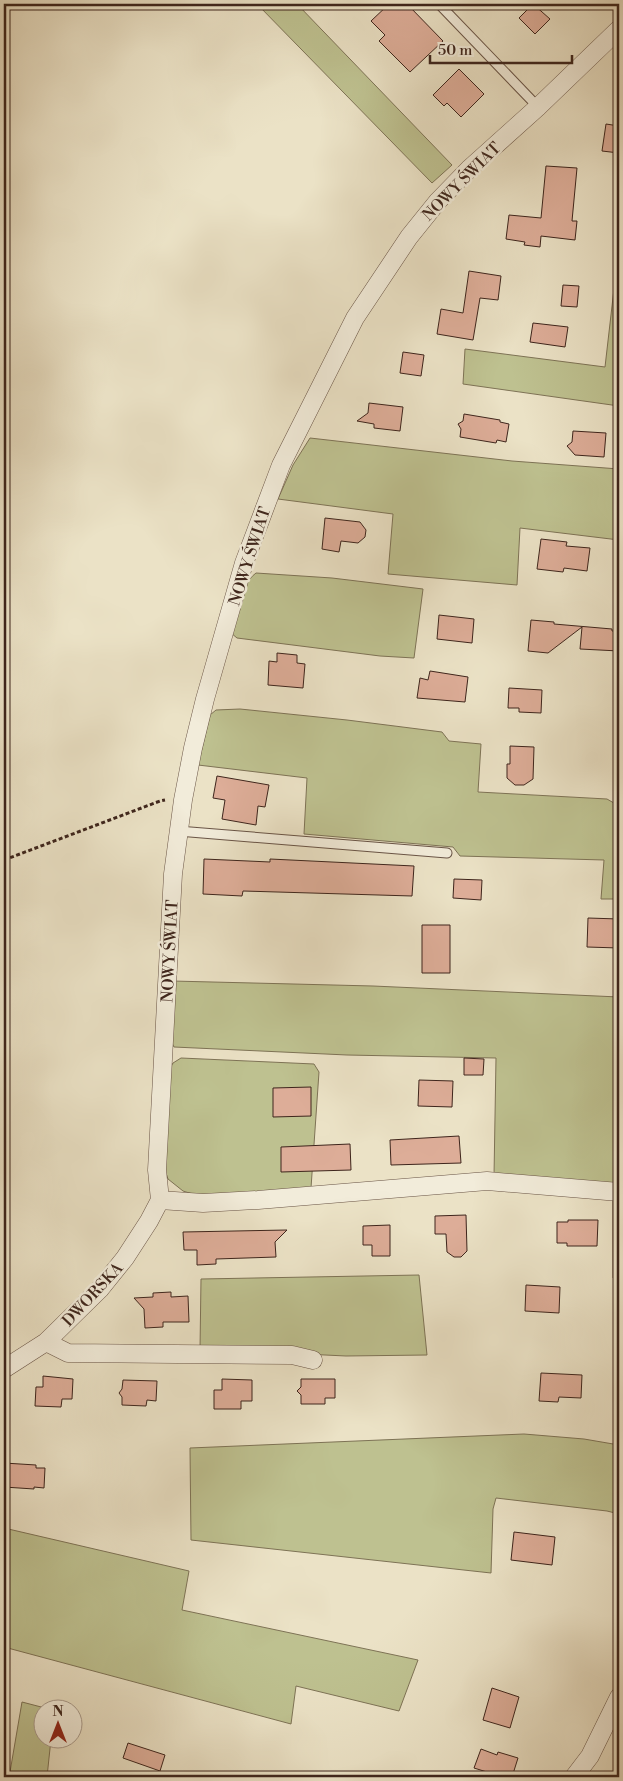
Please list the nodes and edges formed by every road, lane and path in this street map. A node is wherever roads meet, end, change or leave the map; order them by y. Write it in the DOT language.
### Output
graph roads {
  1 [pos="439,4"];
  2 [pos="619,29"];
  3 [pos="538,107"];
  4 [pos="183,800"];
  5 [pos="178,831"];
  6 [pos="447,853"];
  7 [pos="4,860"];
  8 [pos="619,1192"];
  9 [pos="160,1200"];
  10 [pos="46,1342"];
  11 [pos="313,1360"];
  12 [pos="4,1369"];
  13 [pos="619,1697"];
  14 [pos="574,1777"];
  1 -- 3 [label="lane"];
  2 -- 3 [label="street, NOWY ŚWIAT"];
  3 -- 4 [label="street, NOWY ŚWIAT"];
  4 -- 5 [label="street, NOWY ŚWIAT"];
  4 -- 7 [label="path"];
  5 -- 6 [label="lane"];
  5 -- 9 [label="street, NOWY ŚWIAT"];
  8 -- 9 [label="street"];
  9 -- 10 [label="street, DWORSKA"];
  10 -- 11 [label="street"];
  10 -- 12 [label="street, DWORSKA"];
  13 -- 14 [label="street"];
}
